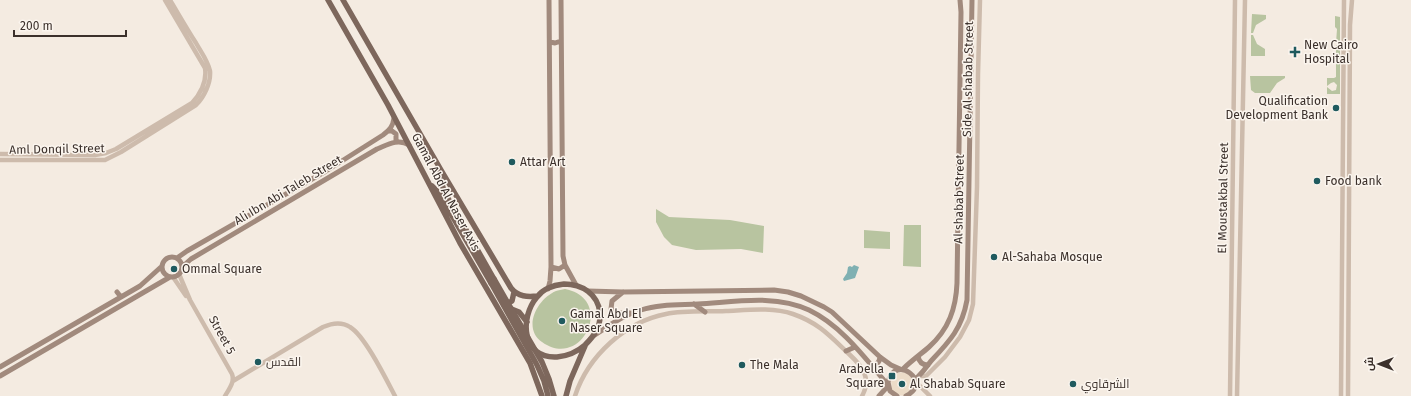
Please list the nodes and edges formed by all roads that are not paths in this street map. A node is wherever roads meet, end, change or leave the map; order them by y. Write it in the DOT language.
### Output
graph roads {
  1 [pos="165,0"];
  2 [pos="170,0"];
  3 [pos="328,0"];
  4 [pos="343,0"];
  5 [pos="550,0"];
  6 [pos="561,0"];
  7 [pos="960,0"];
  8 [pos="972,0"];
  9 [pos="980,0"];
  10 [pos="1235,0"];
  11 [pos="1245,0"];
  12 [pos="1344,0"];
  13 [pos="1352,0"];
  14 [pos="550,42"];
  15 [pos="561,42"];
  16 [pos="561,56"];
  17 [pos="550,58"];
  18 [pos="394,118"];
  19 [pos="389,131"];
  20 [pos="396,141"];
  21 [pos="409,145"];
  22 [pos="0,154"];
  23 [pos="0,160"];
  24 [pos="440,170"];
  25 [pos="302,177"];
  26 [pos="305,182"];
  27 [pos="428,183"];
  28 [pos="187,251"];
  29 [pos="177,258"];
  30 [pos="191,258"];
  31 [pos="565,265"];
  32 [pos="182,267"];
  33 [pos="551,267"];
  34 [pos="162,268"];
  35 [pos="179,274"];
  36 [pos="172,277"];
  37 [pos="957,283"];
  38 [pos="968,283"];
  39 [pos="576,285"];
  40 [pos="548,288"];
  41 [pos="588,291"];
  42 [pos="117,292"];
  43 [pos="514,292"];
  44 [pos="623,292"];
  45 [pos="537,296"];
  46 [pos="121,297"];
  47 [pos="190,300"];
  48 [pos="496,304"];
  49 [pos="694,304"];
  50 [pos="705,312"];
  51 [pos="632,313"];
  52 [pos="527,322"];
  53 [pos="593,337"];
  54 [pos="585,344"];
  55 [pos="855,347"];
  56 [pos="534,349"];
  57 [pos="846,351"];
  58 [pos="918,356"];
  59 [pos="880,357"];
  60 [pos="928,365"];
  61 [pos="871,366"];
  62 [pos="0,367"];
  63 [pos="902,369"];
  64 [pos="533,370"];
  65 [pos="0,376"];
  66 [pos="920,376"];
  67 [pos="233,381"];
  68 [pos="915,381"];
  69 [pos="888,385"];
  70 [pos="225,396"];
  71 [pos="395,396"];
  72 [pos="542,396"];
  73 [pos="548,396"];
  74 [pos="554,396"];
  75 [pos="566,396"];
  76 [pos="575,396"];
  77 [pos="862,396"];
  78 [pos="879,396"];
  79 [pos="897,396"];
  80 [pos="906,396"];
  81 [pos="930,396"];
  82 [pos="1230,396"];
  83 [pos="1237,396"];
  84 [pos="1341,396"];
  85 [pos="1348,396"];
  1 -- 22 [label="street, Aml Donqil Street"];
  2 -- 23 [label="street, Aml Donqil Street"];
  3 -- 18 [label="main road, Gamal Abd Al Naser Axis"];
  4 -- 24 [label="main road, Gamal Abd Al Naser Axis"];
  5 -- 14 [label="main road"];
  6 -- 15 [label="main road"];
  7 -- 37 [label="main road, Al shabab Street"];
  8 -- 38 [label="main road, Al shabab Street"];
  9 -- 66 [label="street, Side Al shabab Street"];
  10 -- 82 [label="street, El Moustakbal Street"];
  11 -- 83 [label="street, El Moustakbal Street"];
  12 -- 84 [label="street"];
  13 -- 85 [label="street"];
  14 -- 15 [label="main road"];
  14 -- 17 [label="main road"];
  15 -- 16 [label="main road"];
  16 -- 17 [label="main road"];
  16 -- 31 [label="main road"];
  17 -- 33 [label="main road"];
  18 -- 19 [label="main road"];
  18 -- 21 [label="main road, Gamal Abd Al Naser Axis"];
  19 -- 20 [label="main road"];
  19 -- 26 [label="main road, Ali Ibn Abi Taleb Street"];
  20 -- 21 [label="main road"];
  20 -- 30 [label="main road, Ali Ibn Abi Taleb Street"];
  21 -- 27 [label="main road, Gamal Abd Al Naser Axis"];
  24 -- 43 [label="main road, Gamal Abd Al Naser Axis"];
  24 -- 74 [label="main road, bridge"];
  25 -- 26 [label="main road"];
  26 -- 28 [label="main road, Ali Ibn Abi Taleb Street"];
  27 -- 48 [label="main road, Gamal Abd Al Naser Axis"];
  27 -- 73 [label="main road, bridge"];
  28 -- 29 [label="main road, Ali Ibn Abi Taleb Street"];
  28 -- 30 [label="main road"];
  29 -- 32 [label="main road"];
  29 -- 34 [label="main road"];
  30 -- 32 [label="main road, Ali Ibn Abi Taleb Street"];
  31 -- 33 [label="main road"];
  31 -- 39 [label="main road"];
  32 -- 35 [label="main road"];
  33 -- 40 [label="main road"];
  34 -- 36 [label="main road"];
  34 -- 46 [label="main road"];
  35 -- 36 [label="main road"];
  35 -- 47 [label="street, Street 5"];
  36 -- 47 [label="street, Street 5"];
  36 -- 65 [label="main road"];
  37 -- 38 [label="main road"];
  37 -- 58 [label="main road, Al shabab Street"];
  38 -- 60 [label="main road, Al shabab Street"];
  39 -- 40 [label="main road"];
  39 -- 41 [label="main road"];
  40 -- 45 [label="main road"];
  41 -- 44 [label="main road"];
  41 -- 53 [label="main road"];
  42 -- 46 [label="main road"];
  43 -- 45 [label="main road"];
  43 -- 48 [label="main road"];
  44 -- 51 [label="main road"];
  44 -- 59 [label="main road"];
  45 -- 52 [label="main road"];
  46 -- 62 [label="main road"];
  47 -- 67 [label="street, Street 5"];
  48 -- 52 [label="main road"];
  48 -- 64 [label="main road, Gamal Abd Al Naser Axis"];
  49 -- 50 [label="main road"];
  49 -- 51 [label="main road"];
  49 -- 55 [label="main road"];
  50 -- 57 [label="street"];
  50 -- 76 [label="street"];
  51 -- 53 [label="main road"];
  52 -- 56 [label="main road"];
  53 -- 54 [label="main road"];
  54 -- 56 [label="main road"];
  54 -- 75 [label="main road"];
  55 -- 57 [label="main road"];
  55 -- 61 [label="main road"];
  56 -- 64 [label="main road"];
  57 -- 77 [label="street"];
  58 -- 60 [label="main road"];
  58 -- 63 [label="main road, Al shabab Street"];
  59 -- 61 [label="main road"];
  59 -- 63 [label="main road"];
  60 -- 66 [label="main road, Al shabab Street"];
  61 -- 69 [label="main road"];
  63 -- 68 [label="main road"];
  63 -- 69 [label="main road, Al shabab Street"];
  64 -- 72 [label="main road, Gamal Abd Al Naser Axis"];
  66 -- 68 [label="main road, Al shabab Street"];
  67 -- 70 [label="street"];
  67 -- 71 [label="street"];
  68 -- 80 [label="main road"];
  68 -- 81 [label="street"];
  69 -- 78 [label="main road"];
  69 -- 79 [label="main road"];
}
